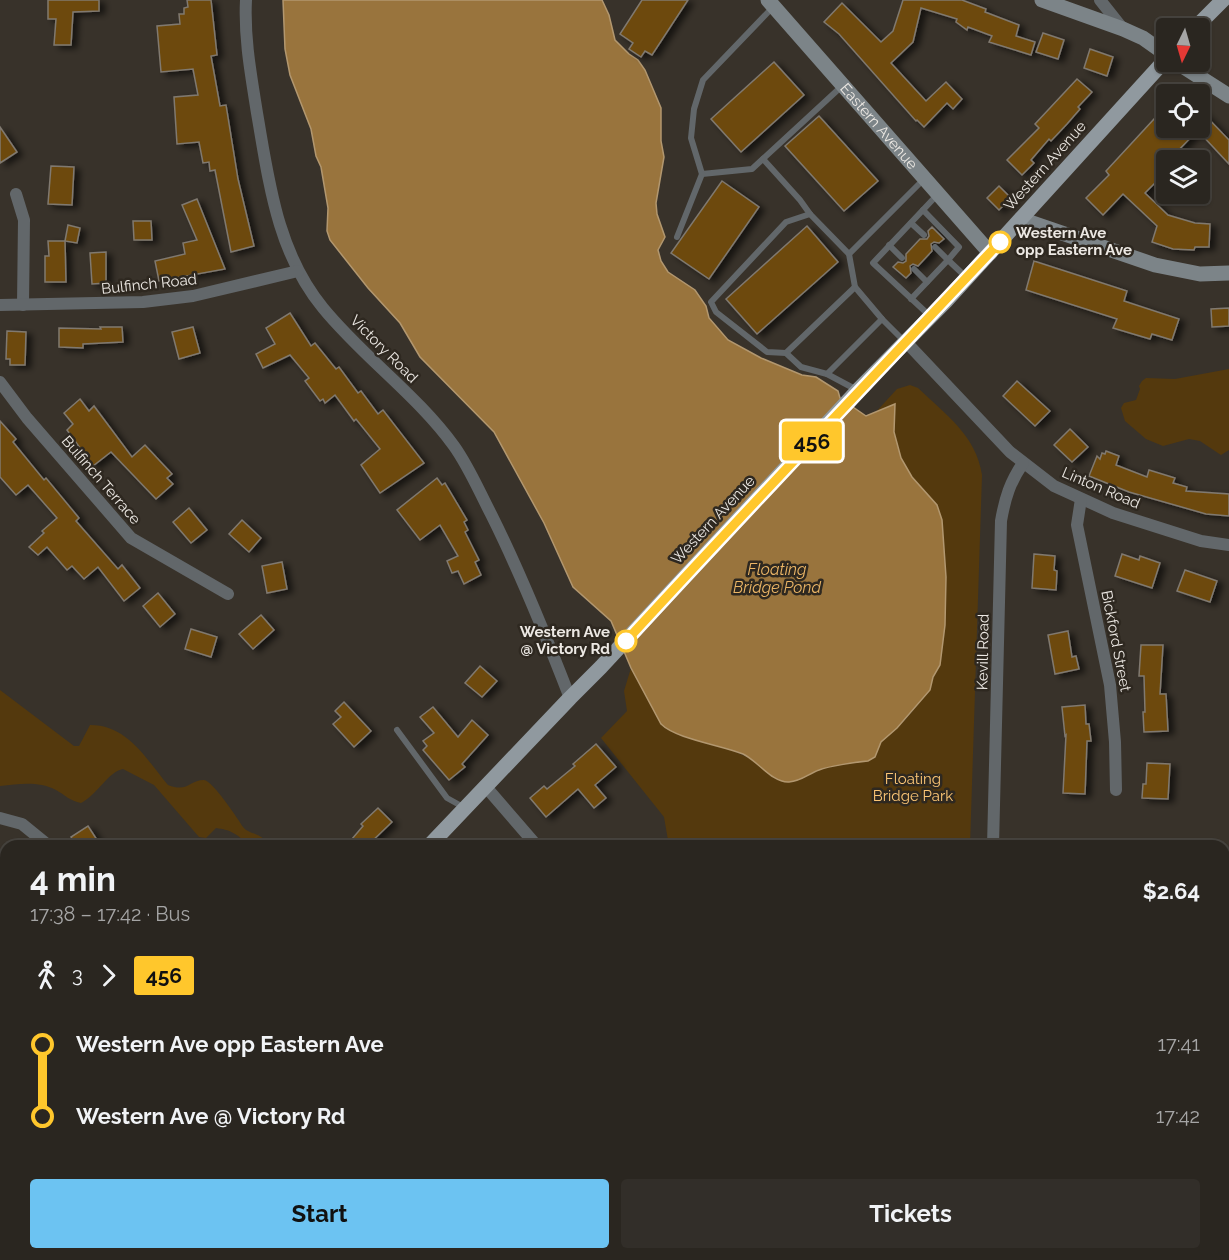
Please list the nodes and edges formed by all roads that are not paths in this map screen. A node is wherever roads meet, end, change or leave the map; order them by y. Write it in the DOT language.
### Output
graph roads {
  1 [pos="246,0"];
  2 [pos="1042,0"];
  3 [pos="1100,0"];
  4 [pos="1222,0"];
  5 [pos="771,4"];
  6 [pos="1205,18"];
  7 [pos="1123,29"];
  8 [pos="1156,48"];
  9 [pos="1156,68"];
  10 [pos="1192,72"];
  11 [pos="843,86"];
  12 [pos="1229,96"];
  13 [pos="763,159"];
  14 [pos="702,174"];
  15 [pos="925,178"];
  16 [pos="16,194"];
  17 [pos="938,194"];
  18 [pos="922,210"];
  19 [pos="810,214"];
  20 [pos="1021,219"];
  21 [pos="911,223"];
  22 [pos="924,235"];
  23 [pos="677,237"];
  24 [pos="889,245"];
  25 [pos="935,247"];
  26 [pos="990,253"];
  27 [pos="849,254"];
  28 [pos="902,258"];
  29 [pos="948,260"];
  30 [pos="914,269"];
  31 [pos="298,271"];
  32 [pos="1229,273"];
  33 [pos="967,278"];
  34 [pos="927,282"];
  35 [pos="855,287"];
  36 [pos="911,299"];
  37 [pos="0,305"];
  38 [pos="23,305"];
  39 [pos="931,317"];
  40 [pos="882,319"];
  41 [pos="907,343"];
  42 [pos="786,353"];
  43 [pos="827,374"];
  44 [pos="0,382"];
  45 [pos="855,394"];
  46 [pos="1023,463"];
  47 [pos="1081,499"];
  48 [pos="1229,545"];
  49 [pos="228,594"];
  50 [pos="570,698"];
  51 [pos="397,730"];
  52 [pos="486,787"];
  53 [pos="1116,790"];
  54 [pos="465,808"];
  55 [pos="0,818"];
  56 [pos="42,840"];
  57 [pos="435,840"];
  58 [pos="532,840"];
  59 [pos="993,840"];
  1 -- 31 [label="street, Victory Road"];
  2 -- 7 [label="main road"];
  3 -- 7 [label="street"];
  4 -- 6 [label="main road"];
  5 -- 11 [label="main road, Eastern Avenue"];
  5 -- 14 [label="lane"];
  7 -- 8 [label="main road"];
  9 -- 20 [label="main road, Western Avenue"];
  10 -- 12 [label="main road"];
  11 -- 13 [label="lane"];
  11 -- 15 [label="main road, Eastern Avenue"];
  13 -- 14 [label="lane"];
  13 -- 19 [label="lane"];
  14 -- 23 [label="lane"];
  15 -- 17 [label="main road, Eastern Avenue"];
  15 -- 27 [label="lane"];
  16 -- 38 [label="street"];
  17 -- 18 [label="lane"];
  17 -- 26 [label="main road, Eastern Avenue"];
  18 -- 21 [label="lane"];
  18 -- 29 [label="lane"];
  19 -- 27 [label="lane"];
  19 -- 42 [label="lane"];
  20 -- 26 [label="main road, Western Avenue"];
  20 -- 32 [label="main road"];
  21 -- 22 [label="lane"];
  21 -- 24 [label="lane"];
  24 -- 28 [label="lane"];
  24 -- 36 [label="lane"];
  25 -- 29 [label="lane"];
  26 -- 33 [label="main road, Western Avenue"];
  27 -- 35 [label="lane"];
  29 -- 33 [label="lane"];
  29 -- 34 [label="lane"];
  30 -- 34 [label="lane"];
  31 -- 38 [label="street, Bulfinch Road"];
  31 -- 50 [label="street, Victory Road"];
  33 -- 39 [label="main road, Western Avenue"];
  34 -- 36 [label="lane"];
  35 -- 40 [label="lane"];
  35 -- 42 [label="lane"];
  36 -- 39 [label="lane"];
  37 -- 38 [label="street, Bulfinch Road"];
  39 -- 41 [label="main road, Western Avenue"];
  40 -- 41 [label="lane"];
  40 -- 43 [label="lane"];
  41 -- 45 [label="main road, Western Avenue"];
  41 -- 46 [label="street, Linton Road"];
  42 -- 43 [label="lane"];
  43 -- 45 [label="lane"];
  44 -- 49 [label="street, Bulfinch Terrace"];
  45 -- 50 [label="main road, Western Avenue"];
  46 -- 47 [label="street, Linton Road"];
  46 -- 59 [label="street, Kevill Road"];
  47 -- 48 [label="street, Linton Road"];
  47 -- 53 [label="street, Bickford Street"];
  50 -- 52 [label="main road, Western Avenue"];
  51 -- 54 [label="lane"];
  52 -- 54 [label="main road, Western Avenue"];
  52 -- 58 [label="street"];
  54 -- 57 [label="main road, Western Avenue"];
  55 -- 56 [label="street"];
}
